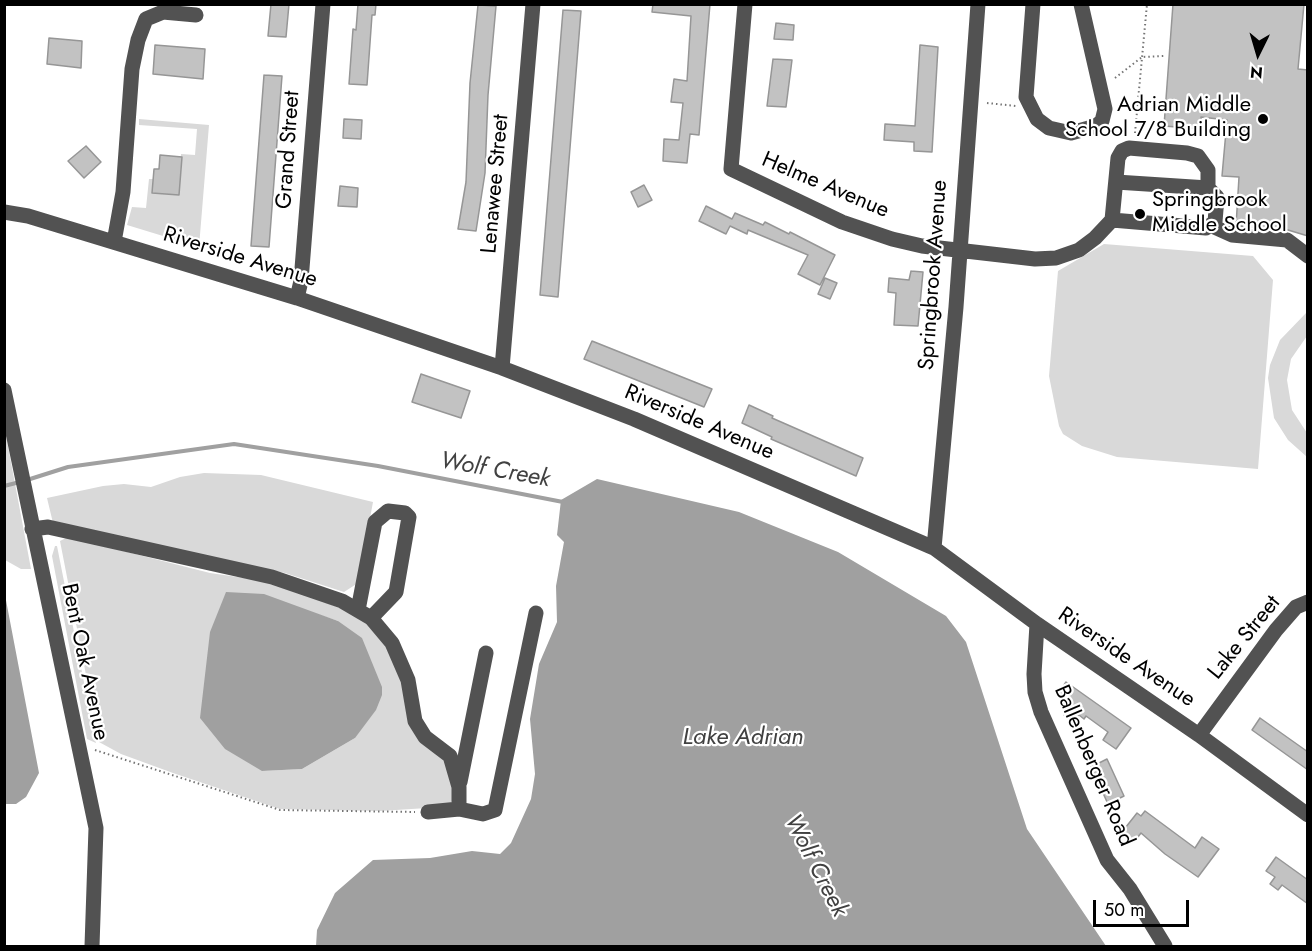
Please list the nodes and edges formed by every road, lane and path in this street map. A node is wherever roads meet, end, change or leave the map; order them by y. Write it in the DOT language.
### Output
graph roads {
  1 [pos="322,4"];
  2 [pos="533,4"];
  3 [pos="745,4"];
  4 [pos="978,4"];
  5 [pos="1033,4"];
  6 [pos="1082,4"];
  7 [pos="1147,4"];
  8 [pos="196,15"];
  9 [pos="1164,56"];
  10 [pos="1142,57"];
  11 [pos="1115,78"];
  12 [pos="987,103"];
  13 [pos="1022,106"];
  14 [pos="1117,126"];
  15 [pos="1123,132"];
  16 [pos="1135,133"];
  17 [pos="1116,182"];
  18 [pos="1208,188"];
  19 [pos="4,212"];
  20 [pos="1112,220"];
  21 [pos="1212,226"];
  22 [pos="114,242"];
  23 [pos="958,250"];
  24 [pos="1308,256"];
  25 [pos="297,298"];
  26 [pos="502,368"];
  27 [pos="4,390"];
  28 [pos="32,529"];
  29 [pos="934,548"];
  30 [pos="1308,602"];
  31 [pos="357,610"];
  32 [pos="536,613"];
  33 [pos="371,618"];
  34 [pos="1037,624"];
  35 [pos="486,653"];
  36 [pos="1199,735"];
  37 [pos="80,747"];
  38 [pos="459,787"];
  39 [pos="459,809"];
  40 [pos="428,812"];
  41 [pos="1308,815"];
  42 [pos="92,946"];
  43 [pos="1165,946"];
  1 -- 25 [label="street, Grand Street"];
  2 -- 26 [label="street, Lenawee Street"];
  3 -- 23 [label="street, Helme Avenue"];
  4 -- 23 [label="street, Springbrook Avenue"];
  5 -- 6 [label="street"];
  7 -- 10 [label="path"];
  8 -- 22 [label="street"];
  9 -- 10 [label="path"];
  10 -- 11 [label="path"];
  10 -- 16 [label="path"];
  12 -- 13 [label="path"];
  14 -- 15 [label="path"];
  17 -- 18 [label="street"];
  17 -- 18 [label="street"];
  17 -- 20 [label="street"];
  18 -- 21 [label="street"];
  19 -- 22 [label="street, Riverside Avenue"];
  20 -- 21 [label="street"];
  20 -- 23 [label="street"];
  21 -- 24 [label="street"];
  22 -- 25 [label="street, Riverside Avenue"];
  23 -- 29 [label="street, Springbrook Avenue"];
  25 -- 26 [label="street, Riverside Avenue"];
  26 -- 29 [label="street, Riverside Avenue"];
  27 -- 28 [label="street, Bent Oak Avenue"];
  28 -- 31 [label="street"];
  28 -- 37 [label="street, Bent Oak Avenue"];
  29 -- 34 [label="street, Riverside Avenue"];
  30 -- 36 [label="street, Lake Street"];
  31 -- 33 [label="street"];
  31 -- 33 [label="street"];
  32 -- 39 [label="street"];
  33 -- 38 [label="street"];
  34 -- 36 [label="street, Riverside Avenue"];
  34 -- 43 [label="street, Ballenberger Road"];
  35 -- 38 [label="street"];
  36 -- 41 [label="street, Riverside Avenue"];
  37 -- 40 [label="path"];
  37 -- 42 [label="street, Bent Oak Avenue"];
  38 -- 39 [label="street"];
  39 -- 40 [label="street"];
}
